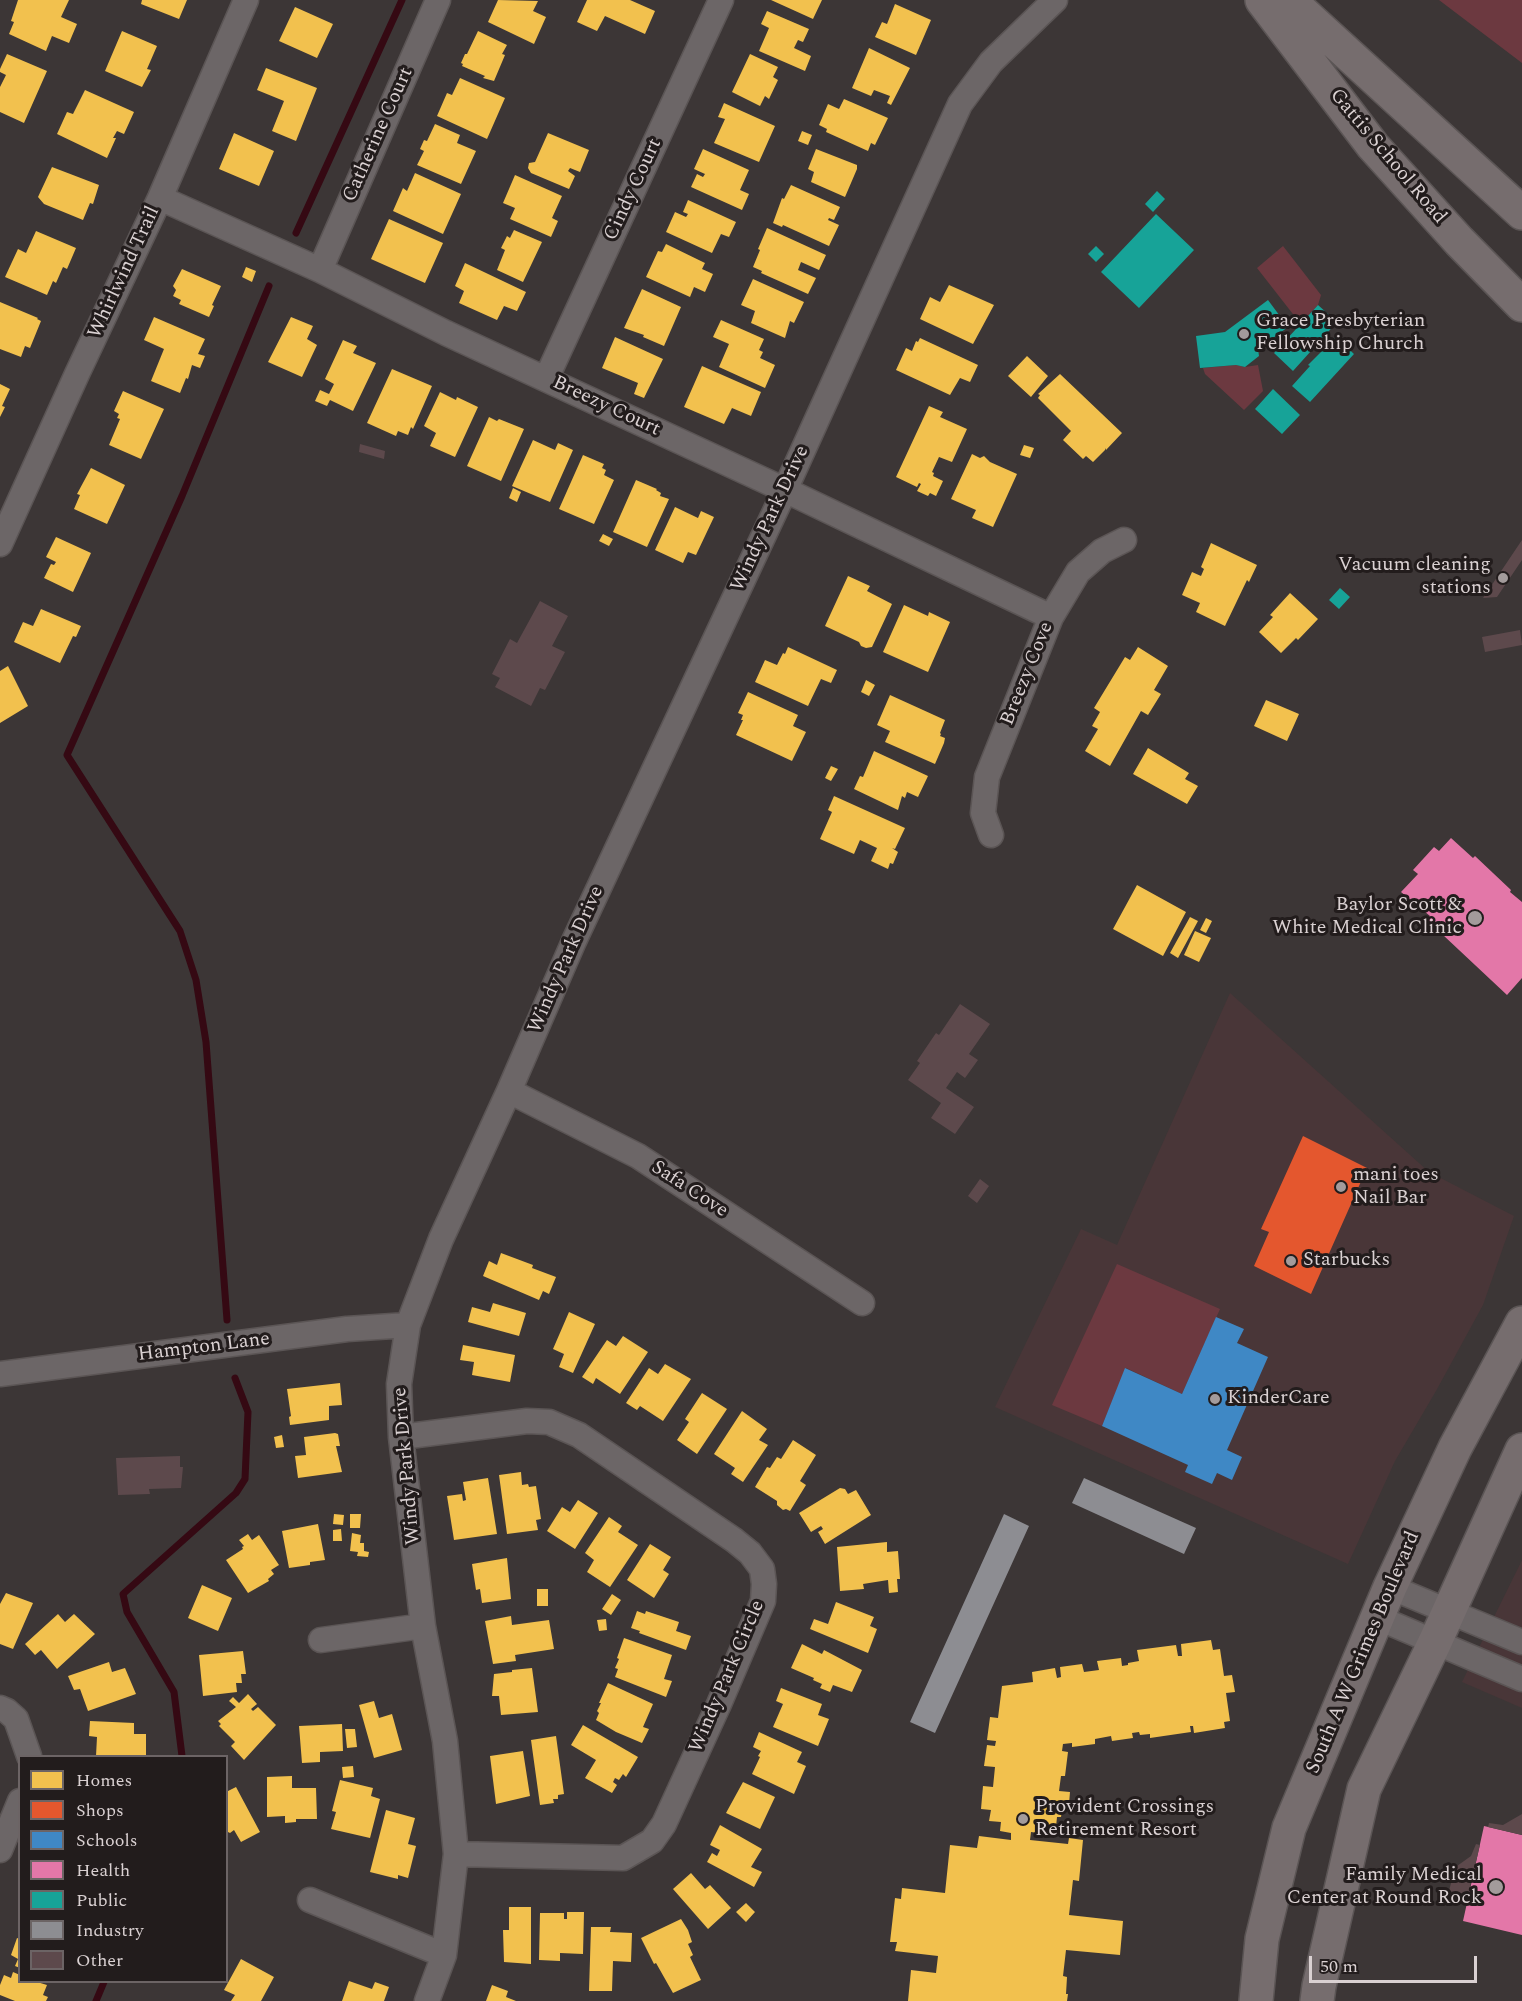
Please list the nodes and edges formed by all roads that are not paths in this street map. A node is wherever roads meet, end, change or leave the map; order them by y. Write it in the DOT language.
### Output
graph roads {
  1 [pos="246,0"];
  2 [pos="438,0"];
  3 [pos="721,0"];
  4 [pos="1055,0"];
  5 [pos="1262,0"];
  6 [pos="1289,0"];
  7 [pos="160,198"];
  8 [pos="1522,213"];
  9 [pos="320,270"];
  10 [pos="1522,305"];
  11 [pos="546,379"];
  12 [pos="785,490"];
  13 [pos="1124,540"];
  14 [pos="0,544"];
  15 [pos="1051,617"];
  16 [pos="991,835"];
  17 [pos="508,1091"];
  18 [pos="862,1303"];
  19 [pos="1522,1323"];
  20 [pos="408,1325"];
  21 [pos="0,1374"];
  22 [pos="401,1437"];
  23 [pos="1522,1450"];
  24 [pos="1390,1587"];
  25 [pos="1449,1612"];
  26 [pos="1376,1617"];
  27 [pos="423,1626"];
  28 [pos="321,1640"];
  29 [pos="1435,1642"];
  30 [pos="1522,1642"];
  31 [pos="1522,1679"];
  32 [pos="0,1708"];
  33 [pos="29,1755"];
  34 [pos="18,1806"];
  35 [pos="0,1850"];
  36 [pos="456,1854"];
  37 [pos="310,1900"];
  38 [pos="444,1955"];
  39 [pos="427,2001"];
  40 [pos="1256,2001"];
  41 [pos="1317,2001"];
  1 -- 7 [label="street, Whirlwind Trail"];
  2 -- 9 [label="street, Catherine Court"];
  3 -- 11 [label="street, Cindy Court"];
  4 -- 12 [label="street, Windy Park Drive"];
  5 -- 10 [label="main road, Gattis School Road"];
  6 -- 8 [label="main road, Gattis School Road"];
  7 -- 9 [label="street, Breezy Court"];
  7 -- 14 [label="street, Whirlwind Trail"];
  9 -- 11 [label="street, Breezy Court"];
  11 -- 12 [label="street, Breezy Court"];
  12 -- 15 [label="street, Breezy Court"];
  12 -- 17 [label="street, Windy Park Drive"];
  13 -- 15 [label="street, Breezy Cove"];
  15 -- 16 [label="street, Breezy Cove"];
  17 -- 18 [label="street, Safa Cove"];
  17 -- 20 [label="street, Windy Park Drive"];
  19 -- 24 [label="main road, South A W Grimes Boulevard"];
  20 -- 21 [label="street, Hampton Lane"];
  20 -- 22 [label="street, Windy Park Drive"];
  22 -- 27 [label="street, Windy Park Drive"];
  22 -- 36 [label="street, Windy Park Circle"];
  23 -- 25 [label="main road"];
  24 -- 25 [label="street"];
  24 -- 26 [label="main road, South A W Grimes Boulevard"];
  25 -- 29 [label="main road"];
  25 -- 30 [label="street"];
  26 -- 29 [label="street"];
  26 -- 40 [label="main road, South A W Grimes Boulevard"];
  27 -- 28 [label="street"];
  27 -- 36 [label="street, Windy Park Drive"];
  29 -- 31 [label="street"];
  29 -- 41 [label="main road"];
  32 -- 33 [label="street"];
  34 -- 35 [label="street"];
  36 -- 38 [label="street, Windy Park Drive"];
  37 -- 38 [label="street"];
  38 -- 39 [label="street, Windy Park Drive"];
}
